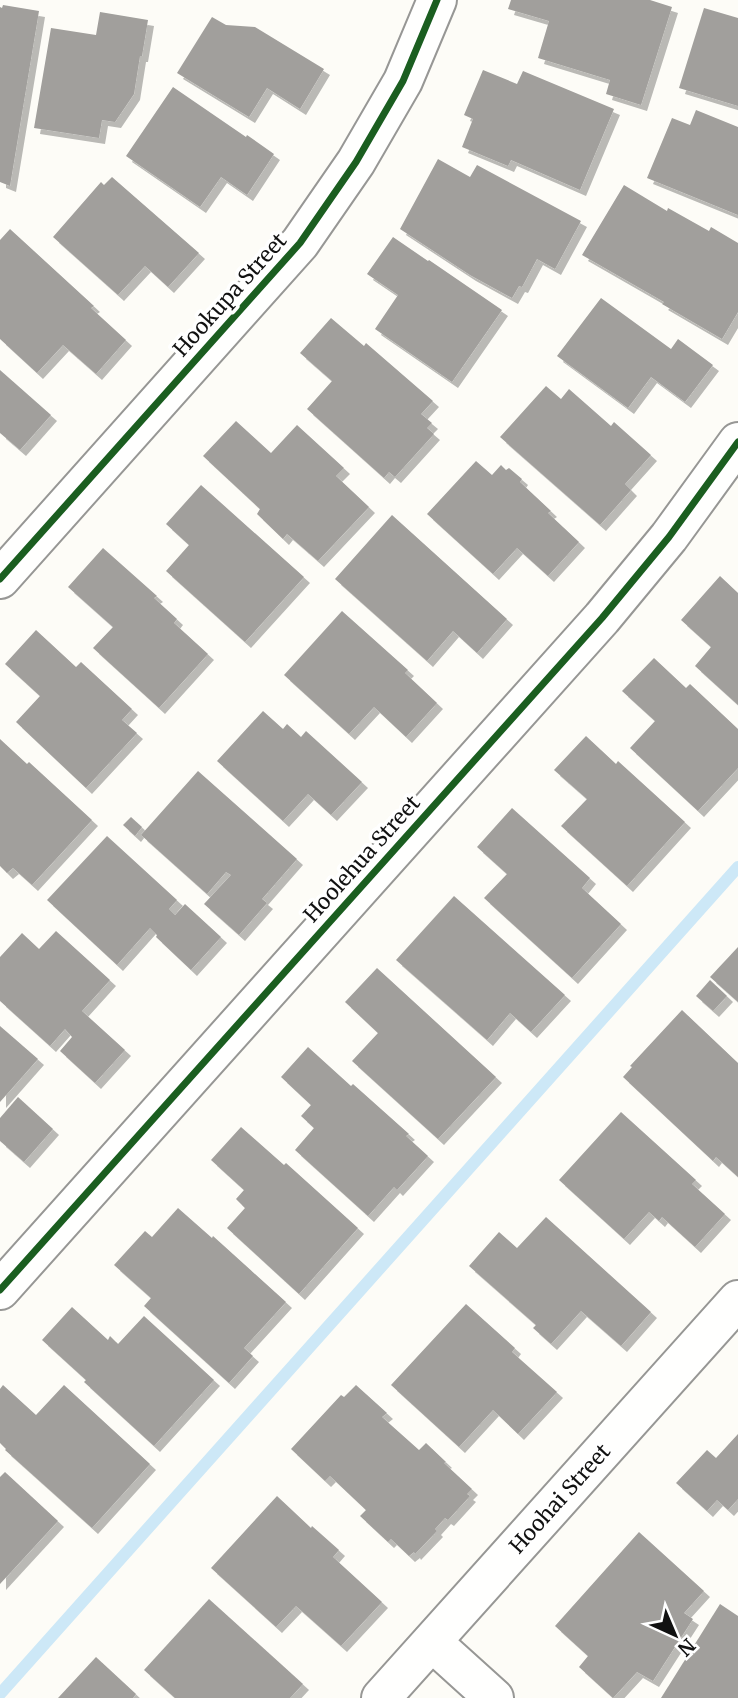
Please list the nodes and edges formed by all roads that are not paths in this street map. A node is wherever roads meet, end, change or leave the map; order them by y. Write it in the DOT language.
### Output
graph roads {
  1 [pos="430,1"];
  2 [pos="738,442"];
  3 [pos="0,579"];
  4 [pos="0,1290"];
  5 [pos="738,1300"];
  6 [pos="432,1642"];
  7 [pos="381,1698"];
  8 [pos="494,1698"];
  1 -- 3 [label="street, Hookupa Street"];
  2 -- 4 [label="street, Hoolehua Street"];
  5 -- 6 [label="street, Hoohai Street"];
  6 -- 7 [label="street, Hoohai Street"];
  6 -- 8 [label="street"];
}
